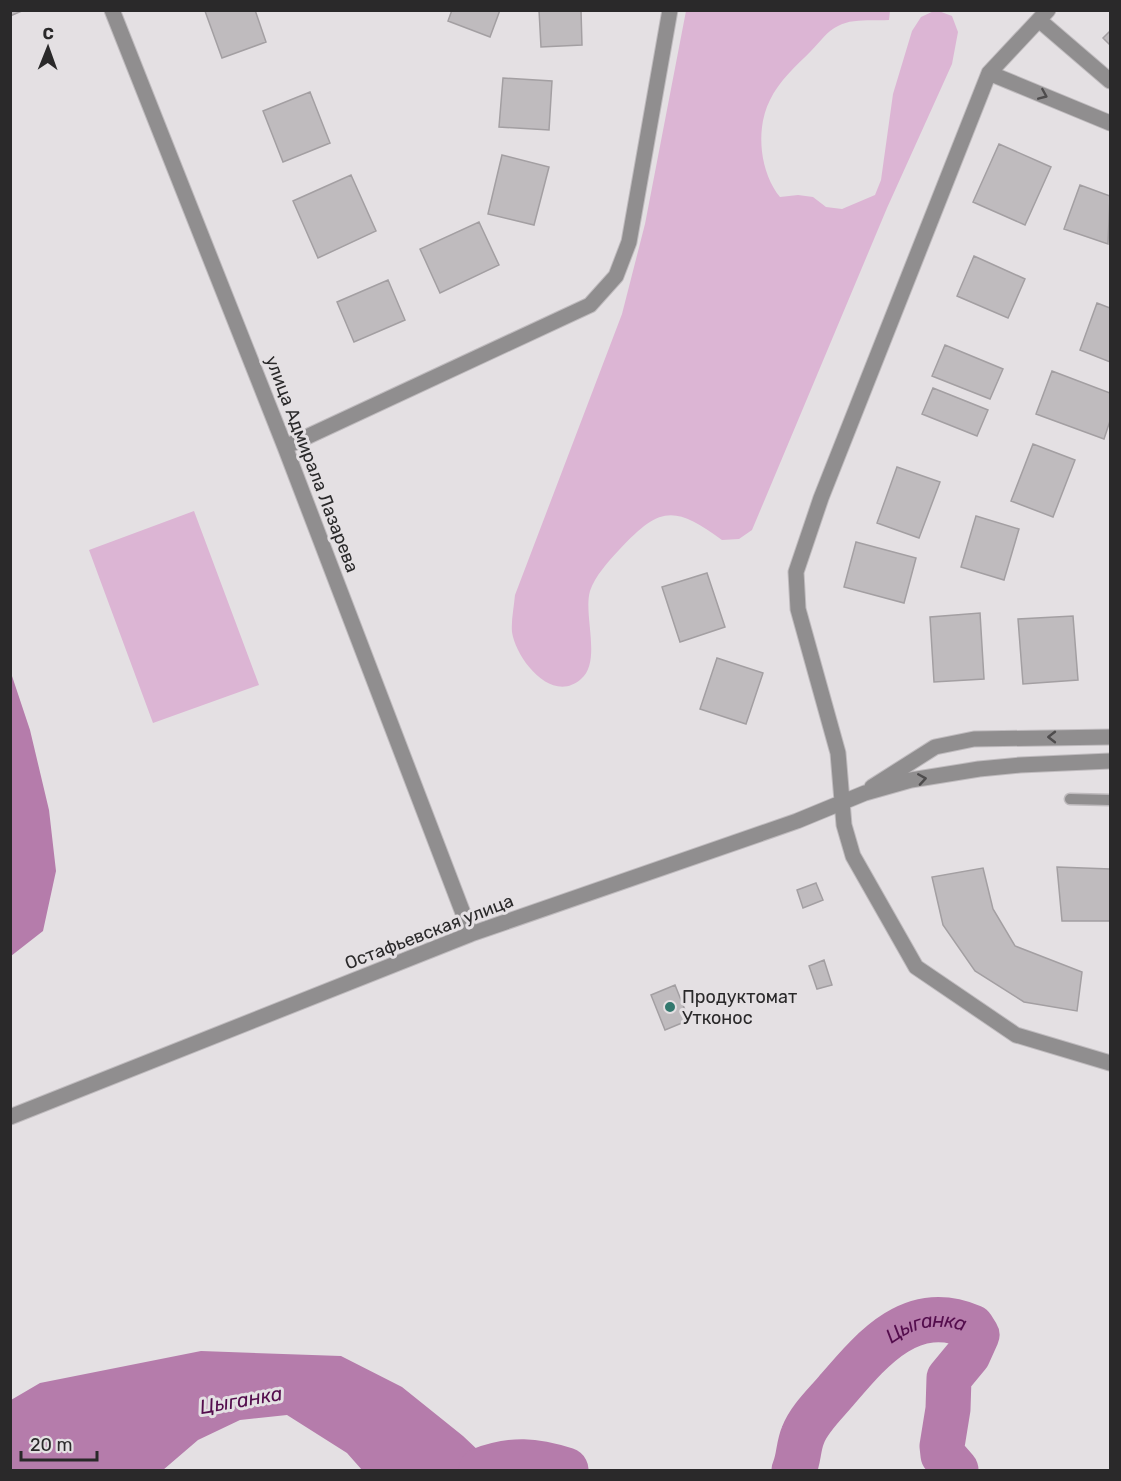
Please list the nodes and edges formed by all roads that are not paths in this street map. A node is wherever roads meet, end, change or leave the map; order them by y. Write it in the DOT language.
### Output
graph roads {
  1 [pos="112,10"];
  2 [pos="670,10"];
  3 [pos="1044,15"];
  4 [pos="989,73"];
  5 [pos="1110,81"];
  6 [pos="1110,123"];
  7 [pos="285,447"];
  8 [pos="1110,737"];
  9 [pos="1110,761"];
  10 [pos="865,793"];
  11 [pos="1070,799"];
  12 [pos="1110,800"];
  13 [pos="842,803"];
  14 [pos="471,934"];
  15 [pos="1110,1063"];
  16 [pos="10,1117"];
  1 -- 7 [label="street, улица Адмирала Лазарева"];
  2 -- 7 [label="street"];
  3 -- 4 [label="street"];
  3 -- 5 [label="street"];
  4 -- 6 [label="street, one-way"];
  4 -- 13 [label="street"];
  7 -- 14 [label="street, улица Адмирала Лазарева"];
  8 -- 10 [label="street, Остафьевская улица, one-way"];
  10 -- 9 [label="street, Остафьевская улица, one-way"];
  10 -- 13 [label="street, Остафьевская улица"];
  11 -- 12 [label="lane"];
  13 -- 14 [label="street, Остафьевская улица"];
  13 -- 15 [label="street"];
  14 -- 16 [label="street, Остафьевская улица"];
}
